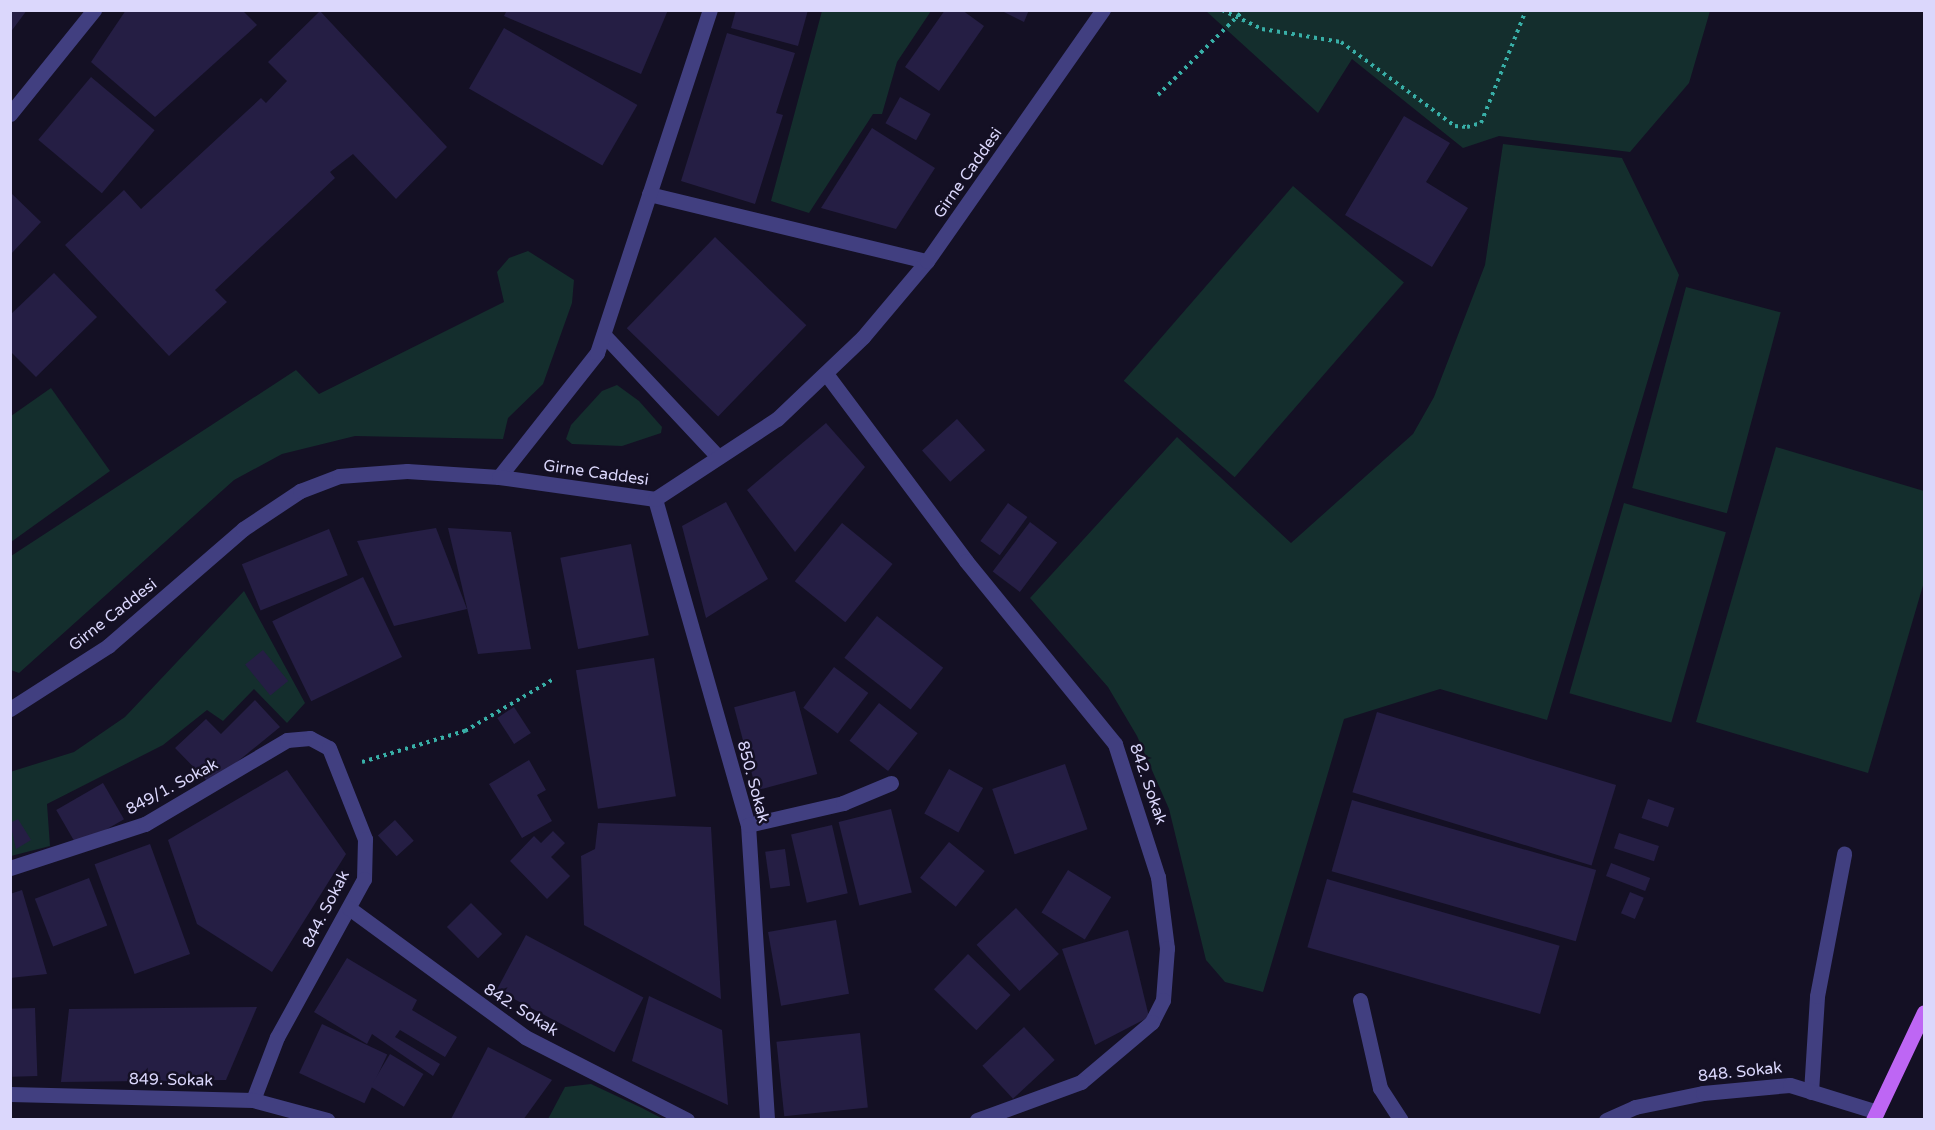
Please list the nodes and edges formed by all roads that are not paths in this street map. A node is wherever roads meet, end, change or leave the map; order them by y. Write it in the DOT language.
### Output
graph roads {
  1 [pos="94,10"];
  2 [pos="710,10"];
  3 [pos="1103,10"];
  4 [pos="10,114"];
  5 [pos="649,194"];
  6 [pos="927,261"];
  7 [pos="604,335"];
  8 [pos="827,375"];
  9 [pos="718,457"];
  10 [pos="499,477"];
  11 [pos="656,499"];
  12 [pos="10,709"];
  13 [pos="310,738"];
  14 [pos="891,783"];
  15 [pos="748,825"];
  16 [pos="1844,854"];
  17 [pos="10,868"];
  18 [pos="349,908"];
  19 [pos="1360,1000"];
  20 [pos="1924,1012"];
  21 [pos="1811,1092"];
  22 [pos="10,1094"];
  23 [pos="253,1100"];
  24 [pos="1875,1116"];
  25 [pos="327,1119"];
  26 [pos="687,1119"];
  27 [pos="768,1119"];
  28 [pos="977,1119"];
  29 [pos="1401,1119"];
  30 [pos="1606,1119"];
  1 -- 4 [label="street"];
  2 -- 5 [label="street"];
  3 -- 6 [label="street, Girne Caddesi"];
  5 -- 6 [label="street"];
  5 -- 7 [label="street"];
  6 -- 8 [label="street, Girne Caddesi"];
  7 -- 9 [label="street"];
  7 -- 10 [label="street"];
  8 -- 9 [label="street, Girne Caddesi"];
  8 -- 28 [label="street, 842. Sokak"];
  9 -- 11 [label="street, Girne Caddesi"];
  10 -- 11 [label="street, Girne Caddesi"];
  10 -- 12 [label="street, Girne Caddesi"];
  11 -- 15 [label="street, 850. Sokak"];
  13 -- 17 [label="street, 849/1. Sokak"];
  13 -- 18 [label="street, 844. Sokak"];
  14 -- 15 [label="street"];
  15 -- 27 [label="street, 850. Sokak"];
  16 -- 21 [label="street"];
  18 -- 23 [label="street, 844. Sokak"];
  18 -- 26 [label="street, 842. Sokak"];
  19 -- 29 [label="street"];
  20 -- 24 [label="main road"];
  21 -- 24 [label="street, 848. Sokak"];
  21 -- 30 [label="street, 848. Sokak"];
  22 -- 23 [label="street, 849. Sokak"];
  23 -- 25 [label="street, 849. Sokak"];
}
